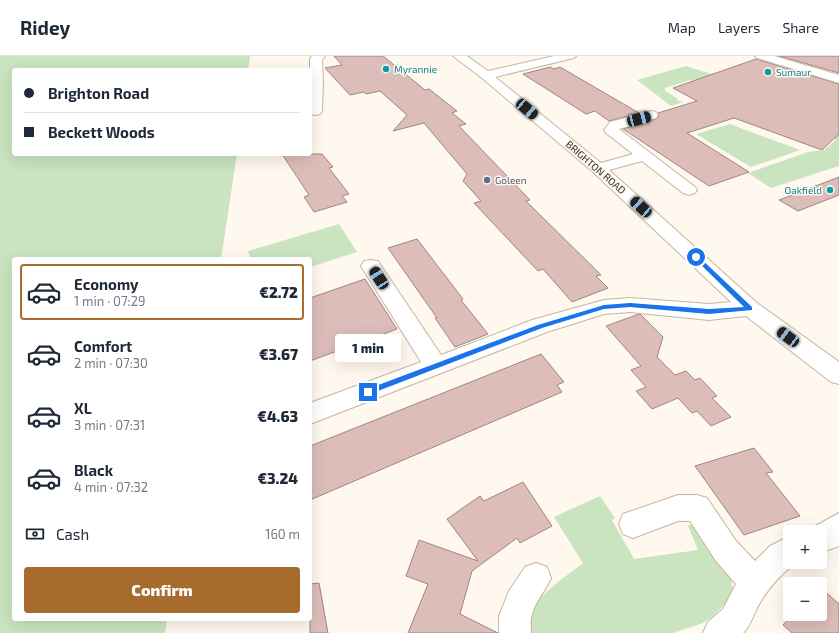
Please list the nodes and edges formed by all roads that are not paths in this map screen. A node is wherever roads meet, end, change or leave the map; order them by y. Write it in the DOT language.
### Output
graph roads {
  1 [pos="319,56"];
  2 [pos="459,56"];
  3 [pos="570,56"];
  4 [pos="761,56"];
  5 [pos="486,75"];
  6 [pos="839,79"];
  7 [pos="333,80"];
  8 [pos="317,81"];
  9 [pos="315,110"];
  10 [pos="651,115"];
  11 [pos="645,156"];
  12 [pos="598,168"];
  13 [pos="689,190"];
  14 [pos="371,266"];
  15 [pos="750,308"];
  16 [pos="436,366"];
  17 [pos="839,375"];
  18 [pos="312,413"];
  19 [pos="632,524"];
  20 [pos="839,527"];
  21 [pos="827,536"];
  22 [pos="783,554"];
  23 [pos="536,578"];
  24 [pos="756,584"];
  25 [pos="515,633"];
  26 [pos="720,633"];
  1 -- 8 [label="street"];
  2 -- 5 [label="street, BRIGHTON ROAD"];
  3 -- 5 [label="street"];
  4 -- 6 [label="street"];
  5 -- 12 [label="street, BRIGHTON ROAD"];
  7 -- 8 [label="street"];
  8 -- 9 [label="street"];
  10 -- 11 [label="street"];
  11 -- 12 [label="street"];
  11 -- 13 [label="street"];
  12 -- 15 [label="street, BRIGHTON ROAD"];
  14 -- 16 [label="street"];
  15 -- 16 [label="street"];
  15 -- 17 [label="street, BRIGHTON ROAD"];
  16 -- 18 [label="street"];
  19 -- 24 [label="street"];
  20 -- 21 [label="street"];
  22 -- 24 [label="street"];
  23 -- 25 [label="street"];
  24 -- 26 [label="street"];
}
